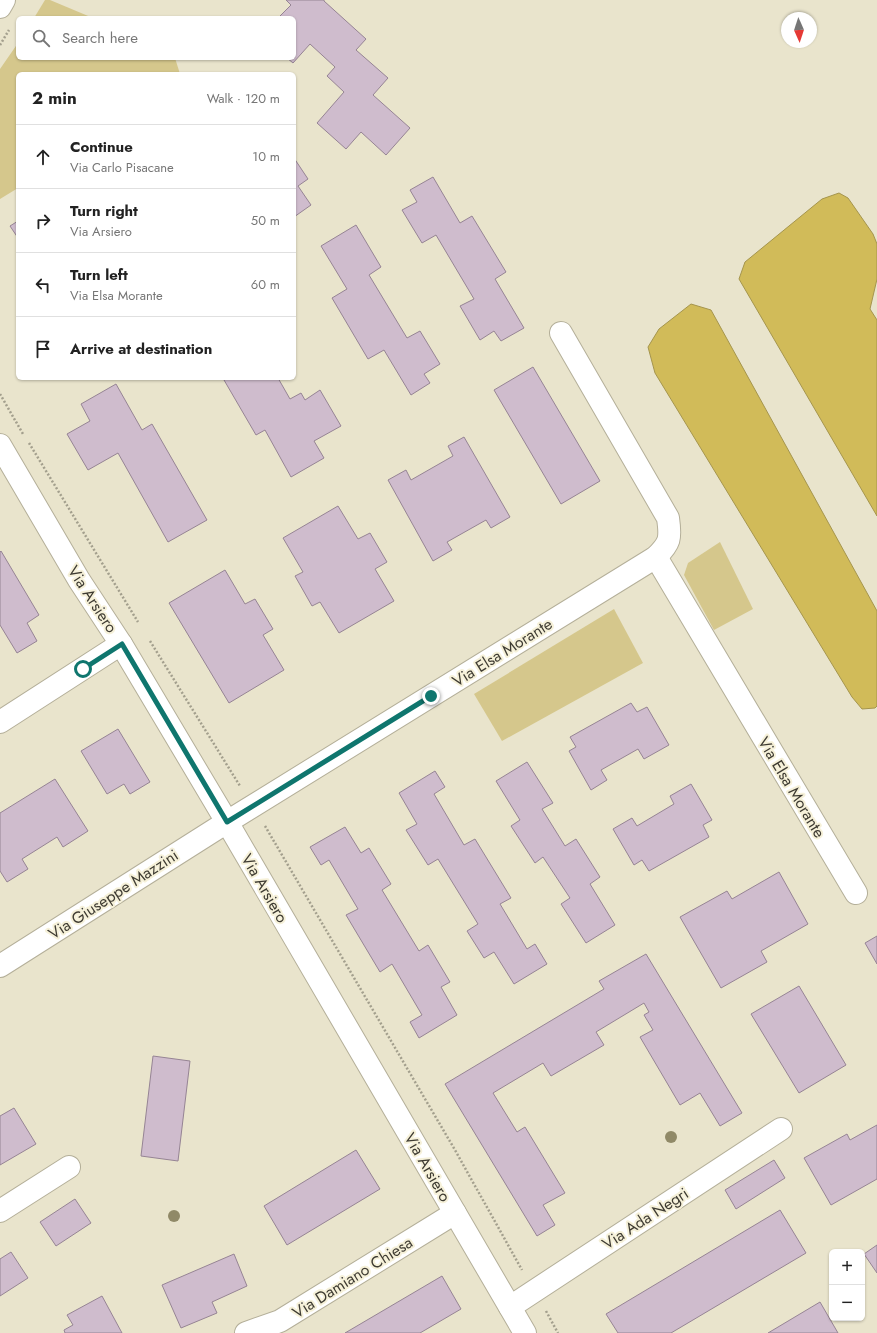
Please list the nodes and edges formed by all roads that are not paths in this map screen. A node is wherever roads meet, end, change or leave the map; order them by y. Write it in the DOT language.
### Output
graph roads {
  1 [pos="4,0"];
  2 [pos="0,7"];
  3 [pos="561,333"];
  4 [pos="0,445"];
  5 [pos="656,557"];
  6 [pos="122,644"];
  7 [pos="0,722"];
  8 [pos="227,822"];
  9 [pos="856,893"];
  10 [pos="0,966"];
  11 [pos="781,1129"];
  12 [pos="69,1167"];
  13 [pos="0,1211"];
  14 [pos="455,1213"];
  15 [pos="510,1306"];
  16 [pos="246,1333"];
  17 [pos="525,1333"];
  1 -- 2 [label="street"];
  3 -- 5 [label="street, Via Elsa Morante"];
  4 -- 6 [label="street, Via Arsiero"];
  5 -- 8 [label="street, Via Elsa Morante"];
  5 -- 9 [label="street, Via Elsa Morante"];
  6 -- 7 [label="street"];
  6 -- 8 [label="street, Via Arsiero"];
  8 -- 10 [label="street, Via Giuseppe Mazzini"];
  8 -- 14 [label="street, Via Arsiero"];
  11 -- 15 [label="street, Via Ada Negri"];
  12 -- 13 [label="street"];
  14 -- 15 [label="street, Via Arsiero"];
  14 -- 16 [label="street, Via Damiano Chiesa"];
  15 -- 17 [label="street, Via Arsiero"];
}
